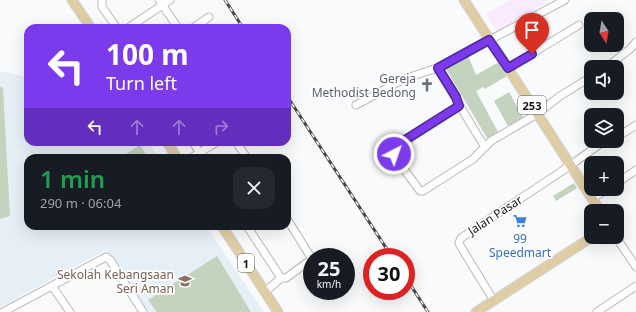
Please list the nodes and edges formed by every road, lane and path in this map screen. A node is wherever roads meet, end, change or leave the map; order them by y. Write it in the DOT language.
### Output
graph roads {
  1 [pos="72,0"];
  2 [pos="102,0"];
  3 [pos="170,0"];
  4 [pos="464,0"];
  5 [pos="565,0"];
  6 [pos="161,3"];
  7 [pos="209,18"];
  8 [pos="88,24"];
  9 [pos="113,24"];
  10 [pos="133,24"];
  11 [pos="175,24"];
  12 [pos="199,24"];
  13 [pos="579,25"];
  14 [pos="489,40"];
  15 [pos="636,42"];
  16 [pos="616,60"];
  17 [pos="438,68"];
  18 [pos="508,68"];
  19 [pos="584,81"];
  20 [pos="356,105"];
  21 [pos="459,106"];
  22 [pos="538,114"];
  23 [pos="636,125"];
  24 [pos="624,133"];
  25 [pos="213,146"];
  26 [pos="485,147"];
  27 [pos="594,148"];
  28 [pos="203,154"];
  29 [pos="571,165"];
  30 [pos="636,170"];
  31 [pos="624,178"];
  32 [pos="597,196"];
  33 [pos="592,199"];
  34 [pos="595,204"];
  35 [pos="291,225"];
  36 [pos="225,230"];
  37 [pos="250,230"];
  38 [pos="584,242"];
  39 [pos="621,244"];
  40 [pos="636,265"];
  41 [pos="281,278"];
  42 [pos="52,286"];
  43 [pos="636,286"];
  44 [pos="265,292"];
  45 [pos="494,301"];
  46 [pos="5,311"];
  47 [pos="480,311"];
  48 [pos="70,312"];
  49 [pos="143,312"];
  50 [pos="278,312"];
  51 [pos="596,312"];
  1 -- 8 [label="main road"];
  2 -- 9 [label="street"];
  3 -- 6 [label="street"];
  4 -- 14 [label="main road, 253"];
  5 -- 14 [label="street"];
  6 -- 10 [label="street"];
  6 -- 11 [label="street"];
  7 -- 12 [label="street"];
  13 -- 18 [label="street"];
  14 -- 17 [label="street"];
  14 -- 18 [label="main road, 253"];
  15 -- 16 [label="street"];
  17 -- 20 [label="street"];
  17 -- 21 [label="street"];
  18 -- 22 [label="main road, 253"];
  19 -- 22 [label="street"];
  21 -- 26 [label="street"];
  21 -- 26 [label="street"];
  22 -- 26 [label="street"];
  22 -- 29 [label="main road, 253"];
  23 -- 24 [label="street"];
  25 -- 28 [label="street"];
  27 -- 29 [label="street"];
  29 -- 33 [label="main road, 253"];
  29 -- 45 [label="street, Jalan Pasar"];
  30 -- 31 [label="street"];
  32 -- 33 [label="street"];
  33 -- 34 [label="main road, 253"];
  35 -- 41 [label="street"];
  36 -- 44 [label="main road, 1"];
  37 -- 41 [label="street"];
  38 -- 45 [label="main road"];
  39 -- 40 [label="street"];
  41 -- 44 [label="street"];
  42 -- 46 [label="street"];
  42 -- 48 [label="street"];
  42 -- 49 [label="street"];
  43 -- 51 [label="street"];
  44 -- 50 [label="main road, 1"];
  45 -- 47 [label="main road"];
}
